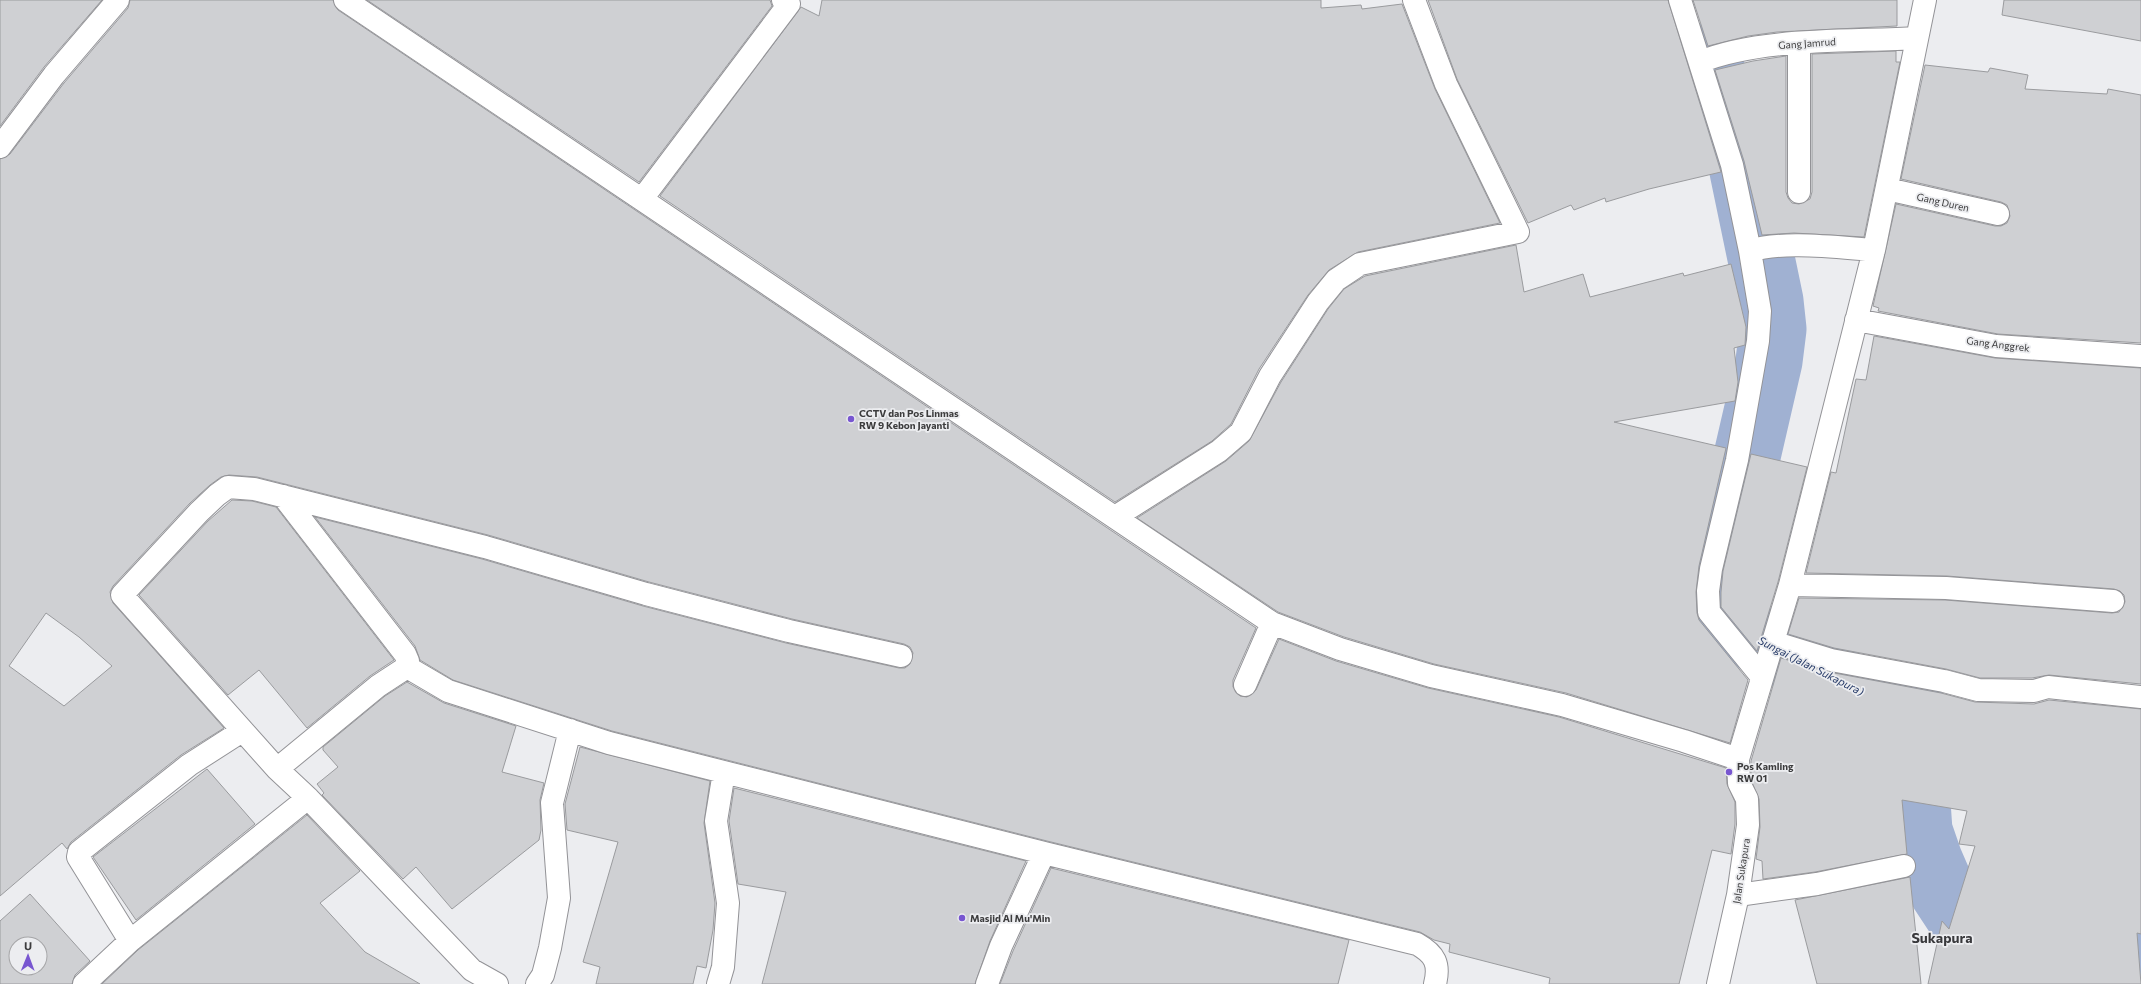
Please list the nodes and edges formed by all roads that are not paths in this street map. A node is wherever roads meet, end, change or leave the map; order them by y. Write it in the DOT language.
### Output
graph roads {
  1 [pos="118,0"];
  2 [pos="345,0"];
  3 [pos="783,0"];
  4 [pos="1414,0"];
  5 [pos="1680,0"];
  6 [pos="1925,0"];
  7 [pos="1917,38"];
  8 [pos="1800,44"];
  9 [pos="1705,60"];
  10 [pos="0,147"];
  11 [pos="1887,189"];
  12 [pos="1799,192"];
  13 [pos="642,199"];
  14 [pos="1998,214"];
  15 [pos="1759,249"];
  16 [pos="1874,250"];
  17 [pos="1856,320"];
  18 [pos="2141,356"];
  19 [pos="283,496"];
  20 [pos="1115,517"];
  21 [pos="1790,585"];
  22 [pos="2112,601"];
  23 [pos="1272,623"];
  24 [pos="901,656"];
  25 [pos="1768,657"];
  26 [pos="407,667"];
  27 [pos="1245,686"];
  28 [pos="2141,697"];
  29 [pos="570,730"];
  30 [pos="242,731"];
  31 [pos="1738,759"];
  32 [pos="277,770"];
  33 [pos="724,772"];
  34 [pos="308,798"];
  35 [pos="1044,853"];
  36 [pos="1904,866"];
  37 [pos="1738,895"];
  38 [pos="130,941"];
  39 [pos="84,984"];
  40 [pos="496,984"];
  41 [pos="537,984"];
  42 [pos="718,984"];
  43 [pos="987,984"];
  44 [pos="1435,984"];
  45 [pos="1718,984"];
  1 -- 10 [label="street"];
  2 -- 13 [label="street"];
  3 -- 13 [label="street"];
  4 -- 20 [label="street"];
  5 -- 9 [label="street"];
  6 -- 7 [label="street, Jalan Sukapura"];
  7 -- 8 [label="street, Gang Jamrud"];
  7 -- 11 [label="street, Jalan Sukapura"];
  8 -- 9 [label="street, Gang Jamrud"];
  8 -- 12 [label="street"];
  9 -- 15 [label="street"];
  11 -- 14 [label="street, Gang Duren"];
  11 -- 16 [label="street, Jalan Sukapura"];
  13 -- 20 [label="street"];
  15 -- 16 [label="street"];
  15 -- 25 [label="street"];
  16 -- 17 [label="street, Jalan Sukapura"];
  17 -- 18 [label="street, Gang Anggrek"];
  17 -- 21 [label="street, Jalan Sukapura"];
  19 -- 24 [label="street"];
  19 -- 26 [label="street"];
  19 -- 30 [label="street"];
  20 -- 23 [label="street"];
  21 -- 22 [label="street"];
  21 -- 25 [label="street, Jalan Sukapura"];
  23 -- 27 [label="street"];
  23 -- 31 [label="street"];
  25 -- 28 [label="street"];
  25 -- 31 [label="street, Jalan Sukapura"];
  26 -- 29 [label="street"];
  26 -- 32 [label="street"];
  29 -- 33 [label="street"];
  29 -- 41 [label="street"];
  30 -- 32 [label="street"];
  30 -- 38 [label="street"];
  31 -- 37 [label="street, Jalan Sukapura"];
  32 -- 34 [label="street"];
  33 -- 35 [label="street"];
  33 -- 42 [label="street"];
  34 -- 38 [label="street"];
  34 -- 40 [label="street"];
  35 -- 43 [label="street"];
  35 -- 44 [label="street"];
  36 -- 37 [label="street"];
  37 -- 45 [label="street, Jalan Sukapura"];
  38 -- 39 [label="street"];
}
